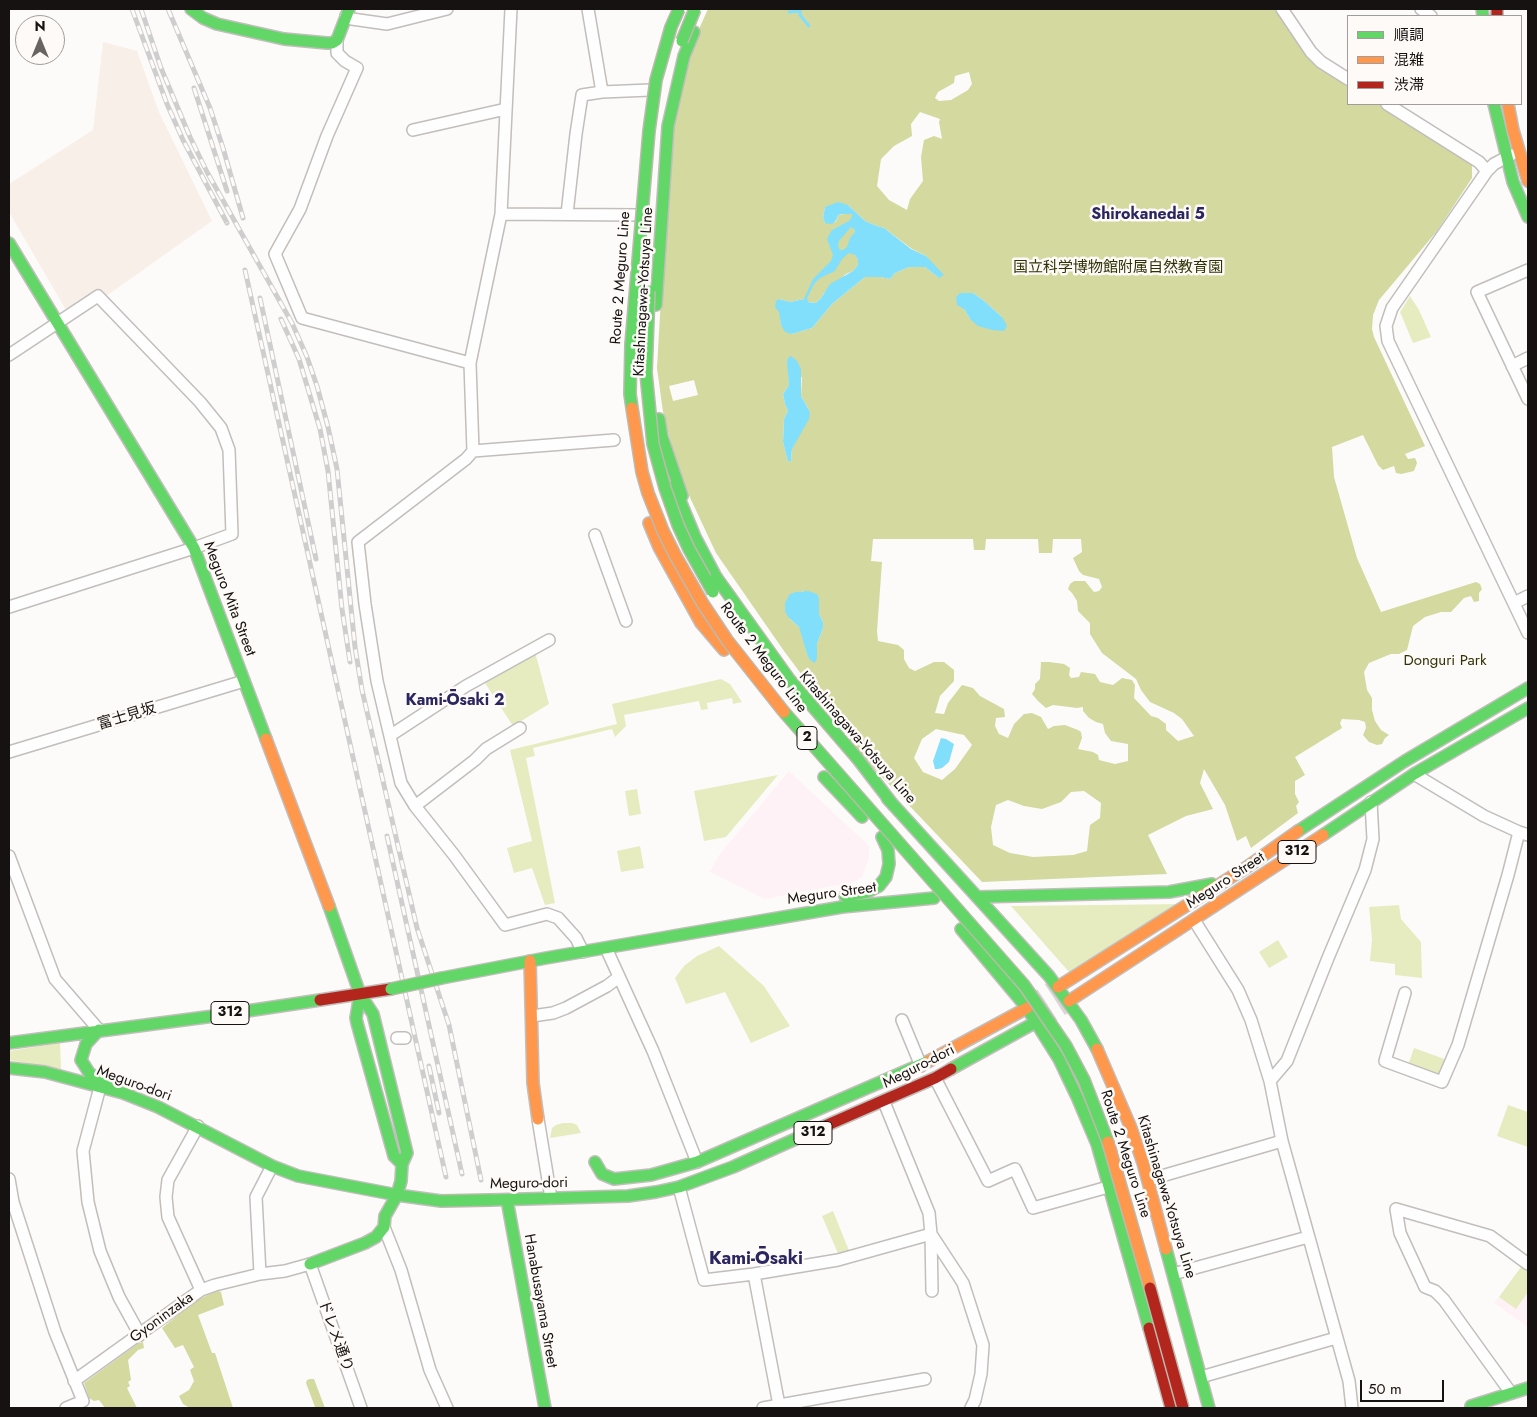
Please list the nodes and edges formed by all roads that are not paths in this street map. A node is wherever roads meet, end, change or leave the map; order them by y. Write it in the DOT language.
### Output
graph roads {
  1 [pos="191,9"];
  2 [pos="447,9"];
  3 [pos="511,9"];
  4 [pos="588,9"];
  5 [pos="678,9"];
  6 [pos="695,9"];
  7 [pos="704,9"];
  8 [pos="1282,9"];
  9 [pos="348,12"];
  10 [pos="337,40"];
  11 [pos="1347,78"];
  12 [pos="650,90"];
  13 [pos="602,92"];
  14 [pos="1389,105"];
  15 [pos="1494,105"];
  16 [pos="1508,105"];
  17 [pos="506,108"];
  18 [pos="413,130"];
  19 [pos="1518,152"];
  20 [pos="1506,158"];
  21 [pos="1486,171"];
  22 [pos="1528,181"];
  23 [pos="501,214"];
  24 [pos="567,214"];
  25 [pos="638,215"];
  26 [pos="1528,217"];
  27 [pos="9,243"];
  28 [pos="1528,270"];
  29 [pos="57,323"];
  30 [pos="9,355"];
  31 [pos="1528,358"];
  32 [pos="470,363"];
  33 [pos="1512,366"];
  34 [pos="1528,399"];
  35 [pos="649,421"];
  36 [pos="633,422"];
  37 [pos="614,440"];
  38 [pos="473,451"];
  39 [pos="595,535"];
  40 [pos="194,548"];
  41 [pos="1528,596"];
  42 [pos="1514,603"];
  43 [pos="722,606"];
  44 [pos="9,607"];
  45 [pos="626,621"];
  46 [pos="1528,633"];
  47 [pos="549,640"];
  48 [pos="766,666"];
  49 [pos="244,681"];
  50 [pos="1528,688"];
  51 [pos="788,695"];
  52 [pos="1528,708"];
  53 [pos="520,728"];
  54 [pos="390,735"];
  55 [pos="9,752"];
  56 [pos="806,755"];
  57 [pos="821,773"];
  58 [pos="855,774"];
  59 [pos="1414,774"];
  60 [pos="1370,802"];
  61 [pos="414,806"];
  62 [pos="894,806"];
  63 [pos="1523,834"];
  64 [pos="882,837"];
  65 [pos="9,856"];
  66 [pos="1247,867"];
  67 [pos="978,897"];
  68 [pos="934,898"];
  69 [pos="764,919"];
  70 [pos="1194,920"];
  71 [pos="606,948"];
  72 [pos="583,952"];
  73 [pos="530,961"];
  74 [pos="619,977"];
  75 [pos="1058,987"];
  76 [pos="1404,993"];
  77 [pos="360,994"];
  78 [pos="1069,1001"];
  79 [pos="1027,1008"];
  80 [pos="1060,1010"];
  81 [pos="532,1016"];
  82 [pos="902,1020"];
  83 [pos="1036,1022"];
  84 [pos="99,1030"];
  85 [pos="9,1043"];
  86 [pos="1088,1058"];
  87 [pos="921,1066"];
  88 [pos="9,1068"];
  89 [pos="935,1078"];
  90 [pos="1270,1081"];
  91 [pos="100,1087"];
  92 [pos="123,1093"];
  93 [pos="884,1102"];
  94 [pos="538,1119"];
  95 [pos="198,1126"];
  96 [pos="1117,1126"];
  97 [pos="1282,1141"];
  98 [pos="595,1162"];
  99 [pos="697,1162"];
  100 [pos="402,1164"];
  101 [pos="272,1166"];
  102 [pos="9,1179"];
  103 [pos="1148,1180"];
  104 [pos="679,1186"];
  105 [pos="1108,1186"];
  106 [pos="397,1196"];
  107 [pos="551,1198"];
  108 [pos="508,1200"];
  109 [pos="384,1227"];
  110 [pos="931,1234"];
  111 [pos="1308,1237"];
  112 [pos="310,1264"];
  113 [pos="1528,1264"];
  114 [pos="260,1274"];
  115 [pos="754,1274"];
  116 [pos="1173,1274"];
  117 [pos="201,1290"];
  118 [pos="932,1291"];
  119 [pos="140,1335"];
  120 [pos="1336,1338"];
  121 [pos="1201,1377"];
  122 [pos="926,1378"];
  123 [pos="74,1381"];
  124 [pos="1528,1388"];
  125 [pos="1512,1393"];
  126 [pos="779,1405"];
  127 [pos="1470,1407"];
  128 [pos="66,1408"];
  129 [pos="361,1408"];
  130 [pos="447,1408"];
  131 [pos="545,1408"];
  132 [pos="763,1408"];
  133 [pos="971,1408"];
  134 [pos="1171,1408"];
  135 [pos="1183,1408"];
  136 [pos="1209,1408"];
  137 [pos="1352,1408"];
  1 -- 10 [label="main road"];
  2 -- 9 [label="street"];
  3 -- 17 [label="street"];
  4 -- 13 [label="street"];
  5 -- 12 [label="main road, Kitashinagawa-Yotsuya Line"];
  5 -- 36 [label="main road, Route 2 Meguro Line / 2, bridge"];
  6 -- 35 [label="main road, Route 2 Meguro Line, bridge"];
  7 -- 62 [label="main road, Kitashinagawa-Yotsuya Line"];
  8 -- 11 [label="street"];
  9 -- 10 [label="main road"];
  10 -- 32 [label="street"];
  12 -- 13 [label="street"];
  12 -- 25 [label="main road, Kitashinagawa-Yotsuya Line"];
  13 -- 24 [label="street"];
  14 -- 21 [label="street"];
  15 -- 20 [label="main road"];
  16 -- 19 [label="main road"];
  17 -- 18 [label="street"];
  17 -- 23 [label="street"];
  19 -- 20 [label="street"];
  19 -- 22 [label="main road"];
  20 -- 21 [label="street"];
  20 -- 26 [label="main road"];
  21 -- 42 [label="street"];
  23 -- 24 [label="street"];
  23 -- 32 [label="street"];
  24 -- 25 [label="street"];
  25 -- 64 [label="main road, Kitashinagawa-Yotsuya Line"];
  27 -- 29 [label="main road, Meguro Mita Street"];
  28 -- 33 [label="street"];
  29 -- 30 [label="street"];
  29 -- 40 [label="main road, Meguro Mita Street"];
  29 -- 40 [label="street"];
  31 -- 33 [label="street"];
  32 -- 38 [label="street"];
  33 -- 34 [label="street"];
  35 -- 43 [label="main road, Route 2 Meguro Line, bridge"];
  35 -- 62 [label="main road, bridge"];
  36 -- 56 [label="main road, bridge"];
  36 -- 135 [label="main road, Route 2 Meguro Line / 2, bridge"];
  37 -- 38 [label="street"];
  38 -- 54 [label="street"];
  39 -- 45 [label="street"];
  40 -- 44 [label="street"];
  40 -- 49 [label="main road, Meguro Mita Street"];
  41 -- 42 [label="street"];
  42 -- 46 [label="street"];
  47 -- 54 [label="street"];
  48 -- 51 [label="main road, Route 2 Meguro Line"];
  49 -- 55 [label="street, 富士見坂"];
  49 -- 77 [label="main road, Meguro Mita Street"];
  50 -- 66 [label="main road, Meguro Street / 312"];
  52 -- 59 [label="main road, Meguro Street / 312"];
  53 -- 61 [label="street"];
  54 -- 61 [label="street"];
  57 -- 64 [label="main road"];
  58 -- 80 [label="main road"];
  59 -- 60 [label="main road, Meguro Street / 312"];
  59 -- 63 [label="street"];
  60 -- 70 [label="main road, Meguro Street / 312"];
  60 -- 90 [label="street"];
  61 -- 72 [label="street"];
  62 -- 67 [label="main road, Kitashinagawa-Yotsuya Line"];
  63 -- 76 [label="street"];
  64 -- 68 [label="main road, Kitashinagawa-Yotsuya Line"];
  64 -- 69 [label="main road"];
  65 -- 84 [label="street"];
  66 -- 67 [label="main road, Meguro Street / 312"];
  66 -- 75 [label="main road, Meguro Street / 312"];
  67 -- 75 [label="main road, Kitashinagawa-Yotsuya Line"];
  68 -- 69 [label="main road, Meguro Street / 312"];
  68 -- 79 [label="main road, Kitashinagawa-Yotsuya Line"];
  69 -- 71 [label="main road, 312"];
  70 -- 78 [label="main road, Meguro Street / 312"];
  70 -- 90 [label="street"];
  71 -- 72 [label="main road, 312"];
  71 -- 74 [label="street"];
  72 -- 73 [label="main road, 312"];
  73 -- 77 [label="main road, 312, bridge"];
  73 -- 81 [label="main road"];
  74 -- 81 [label="street"];
  74 -- 99 [label="street"];
  75 -- 78 [label="main road, Kitashinagawa-Yotsuya Line"];
  77 -- 84 [label="main road, 312"];
  77 -- 100 [label="main road"];
  77 -- 100 [label="main road, Meguro Mita Street"];
  78 -- 103 [label="main road, Kitashinagawa-Yotsuya Line"];
  79 -- 83 [label="main road, Kitashinagawa-Yotsuya Line"];
  79 -- 87 [label="main road, Meguro-dori / 312"];
  81 -- 94 [label="main road"];
  82 -- 87 [label="street"];
  83 -- 89 [label="main road, Meguro-dori / 312"];
  83 -- 105 [label="main road, Kitashinagawa-Yotsuya Line"];
  84 -- 85 [label="main road, 312"];
  84 -- 92 [label="main road"];
  86 -- 96 [label="main road, Route 2 Meguro Line"];
  87 -- 99 [label="main road, Meguro-dori / 312"];
  88 -- 91 [label="main road, Meguro-dori / 312"];
  89 -- 93 [label="main road, Meguro-dori / 312"];
  89 -- 105 [label="street"];
  90 -- 97 [label="street"];
  91 -- 92 [label="main road, Meguro-dori / 312"];
  91 -- 119 [label="street"];
  92 -- 95 [label="main road, Meguro-dori / 312"];
  93 -- 104 [label="main road, Meguro-dori / 312"];
  93 -- 110 [label="street"];
  94 -- 107 [label="street"];
  95 -- 101 [label="main road, Meguro-dori / 312"];
  95 -- 117 [label="street"];
  97 -- 103 [label="street"];
  97 -- 111 [label="street"];
  98 -- 99 [label="main road, Meguro-dori / 312"];
  100 -- 106 [label="main road, Meguro Mita Street"];
  101 -- 106 [label="main road, Meguro-dori / 312"];
  101 -- 114 [label="street"];
  102 -- 123 [label="street"];
  103 -- 116 [label="main road, Kitashinagawa-Yotsuya Line"];
  104 -- 107 [label="main road, Meguro-dori / 312"];
  104 -- 115 [label="street"];
  105 -- 134 [label="main road, Kitashinagawa-Yotsuya Line"];
  106 -- 108 [label="main road, Meguro-dori / 312, bridge"];
  106 -- 109 [label="main road, Meguro Mita Street"];
  107 -- 108 [label="main road, Meguro-dori / 312"];
  108 -- 131 [label="main road, Hanabusayama Street"];
  109 -- 112 [label="main road"];
  109 -- 130 [label="street"];
  110 -- 115 [label="street"];
  110 -- 118 [label="street"];
  110 -- 133 [label="street"];
  111 -- 116 [label="street"];
  111 -- 120 [label="street"];
  112 -- 114 [label="street, Gyoninzaka"];
  112 -- 129 [label="street, ドレメ通り"];
  113 -- 125 [label="street"];
  114 -- 117 [label="street, Gyoninzaka"];
  115 -- 126 [label="street"];
  116 -- 121 [label="main road, Kitashinagawa-Yotsuya Line"];
  117 -- 119 [label="street, Gyoninzaka"];
  119 -- 123 [label="street, Gyoninzaka"];
  120 -- 121 [label="street"];
  120 -- 137 [label="street"];
  121 -- 136 [label="main road, Kitashinagawa-Yotsuya Line"];
  122 -- 126 [label="street"];
  123 -- 128 [label="street"];
  124 -- 125 [label="main road"];
  125 -- 127 [label="main road"];
  126 -- 132 [label="street"];
}
